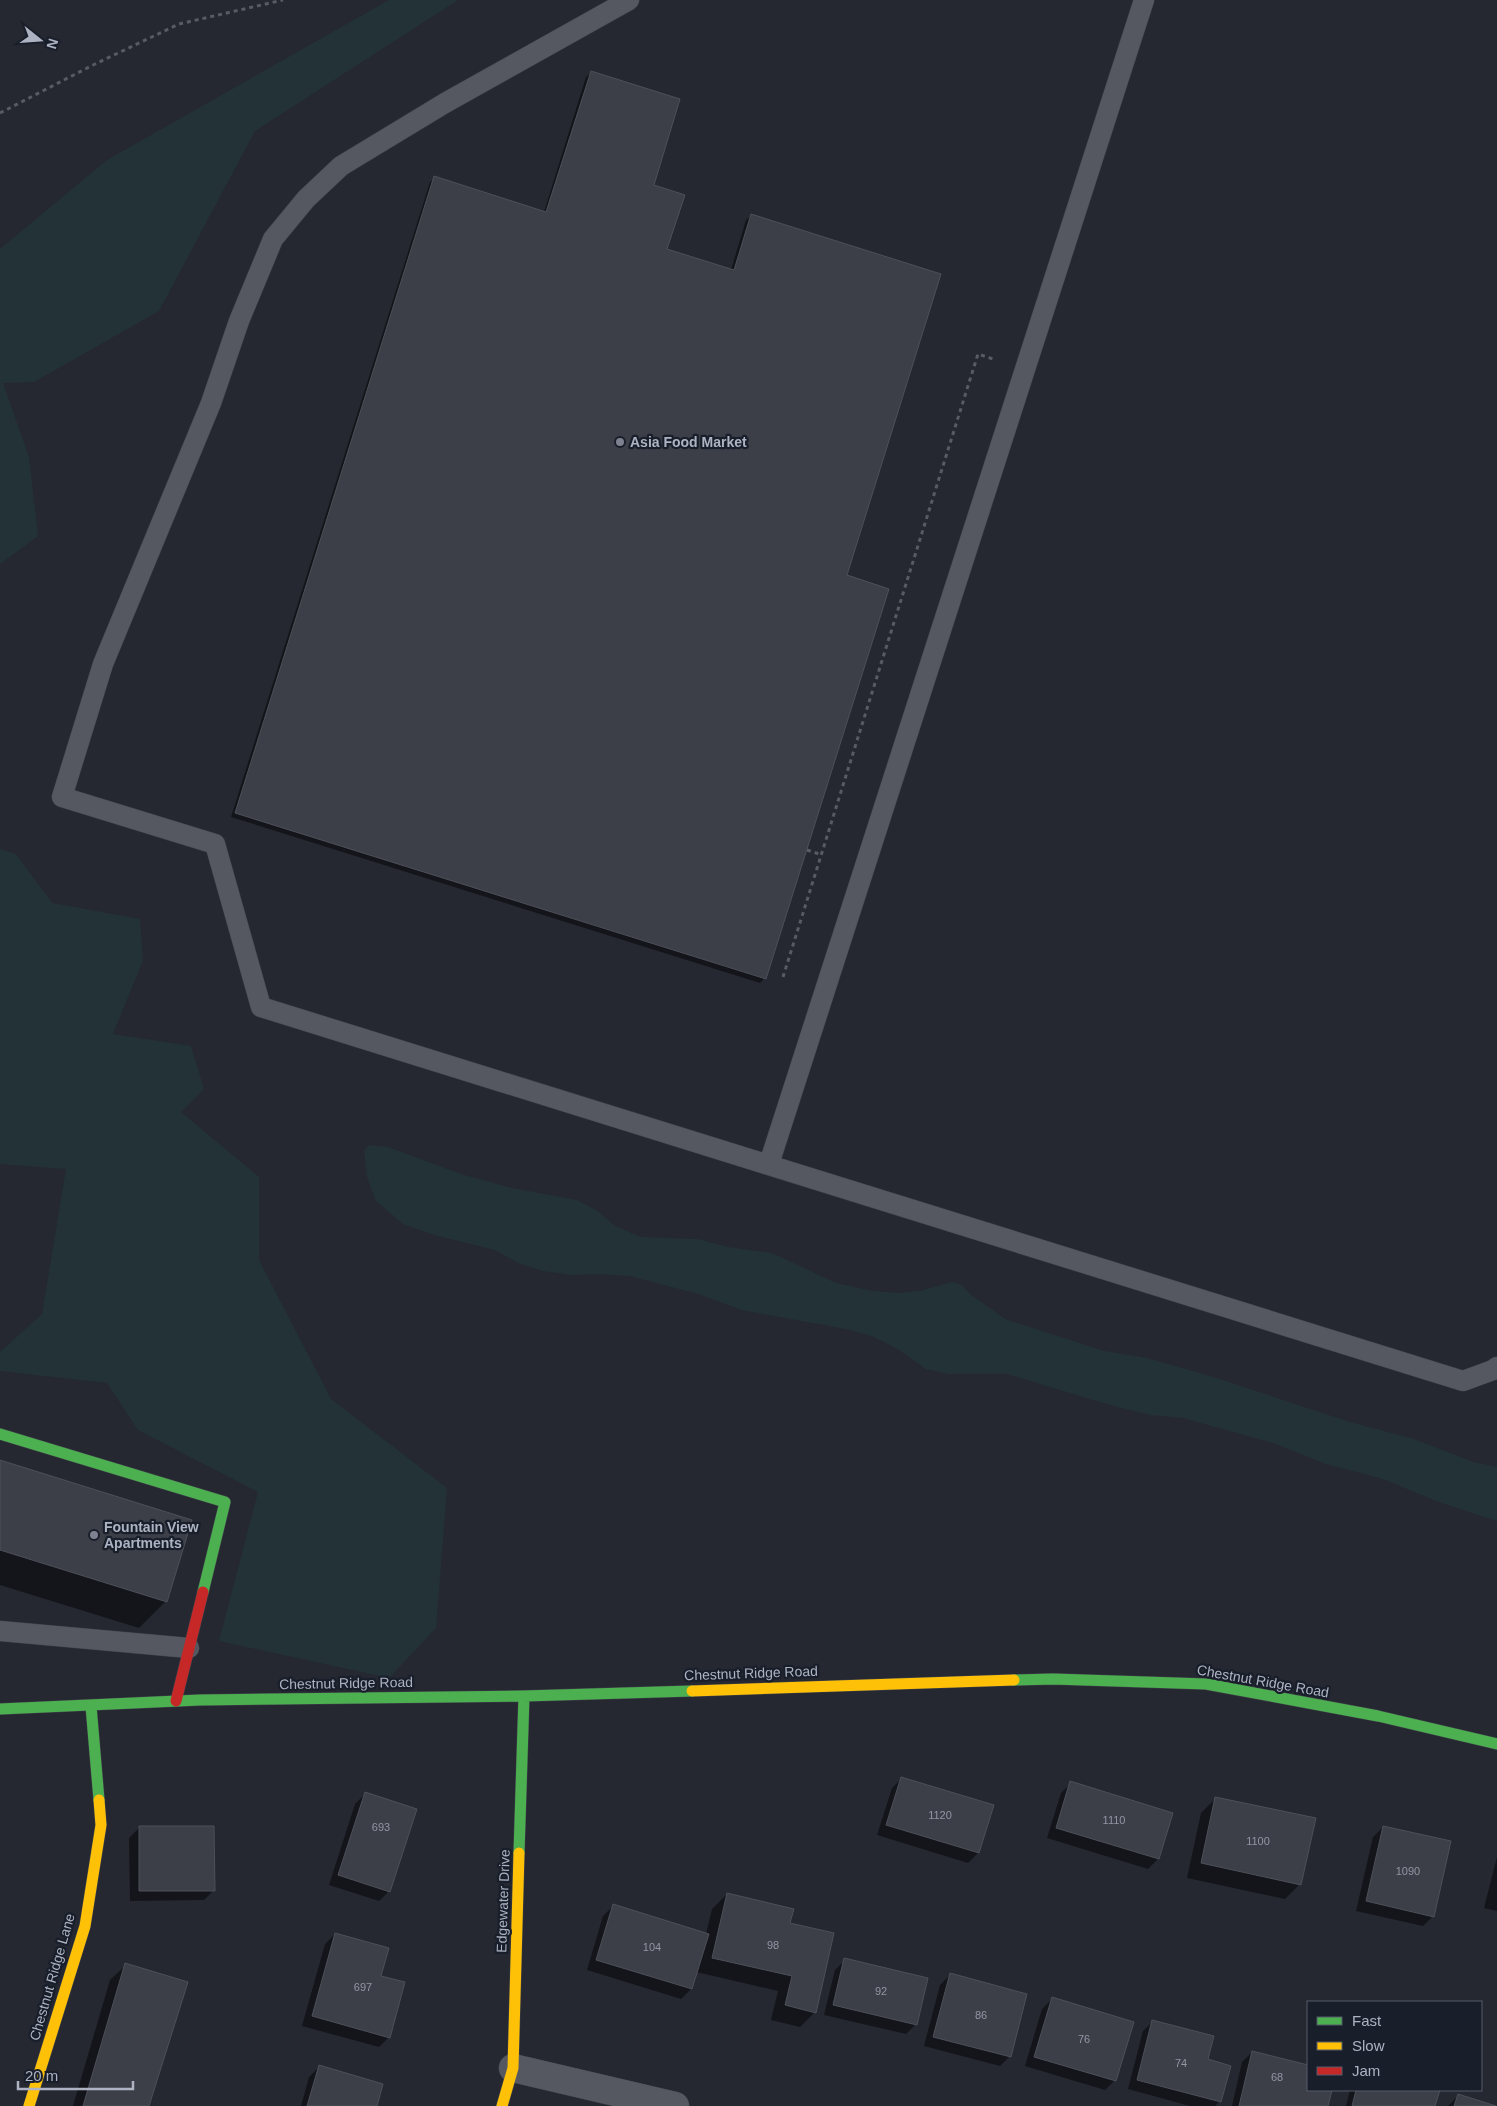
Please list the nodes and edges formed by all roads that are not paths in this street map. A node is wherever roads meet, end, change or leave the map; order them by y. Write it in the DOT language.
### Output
graph roads {
  1 [pos="629,0"];
  2 [pos="1144,0"];
  3 [pos="769,1164"];
  4 [pos="1497,1367"];
  5 [pos="0,1434"];
  6 [pos="0,1631"];
  7 [pos="189,1648"];
  8 [pos="524,1696"];
  9 [pos="176,1701"];
  10 [pos="91,1706"];
  11 [pos="0,1709"];
  12 [pos="1497,1744"];
  13 [pos="513,2068"];
  14 [pos="29,2106"];
  15 [pos="502,2106"];
  16 [pos="674,2106"];
  1 -- 3 [label="lane"];
  2 -- 3 [label="lane"];
  3 -- 4 [label="lane"];
  5 -- 7 [label="street"];
  6 -- 7 [label="lane"];
  7 -- 9 [label="street"];
  8 -- 9 [label="street, Chestnut Ridge Road"];
  8 -- 12 [label="street, Chestnut Ridge Road"];
  8 -- 13 [label="street, Edgewater Drive"];
  9 -- 10 [label="street, Chestnut Ridge Road"];
  10 -- 11 [label="street, Chestnut Ridge Road"];
  10 -- 14 [label="street, Chestnut Ridge Lane"];
  13 -- 15 [label="street, Edgewater Drive"];
  13 -- 16 [label="street"];
}
